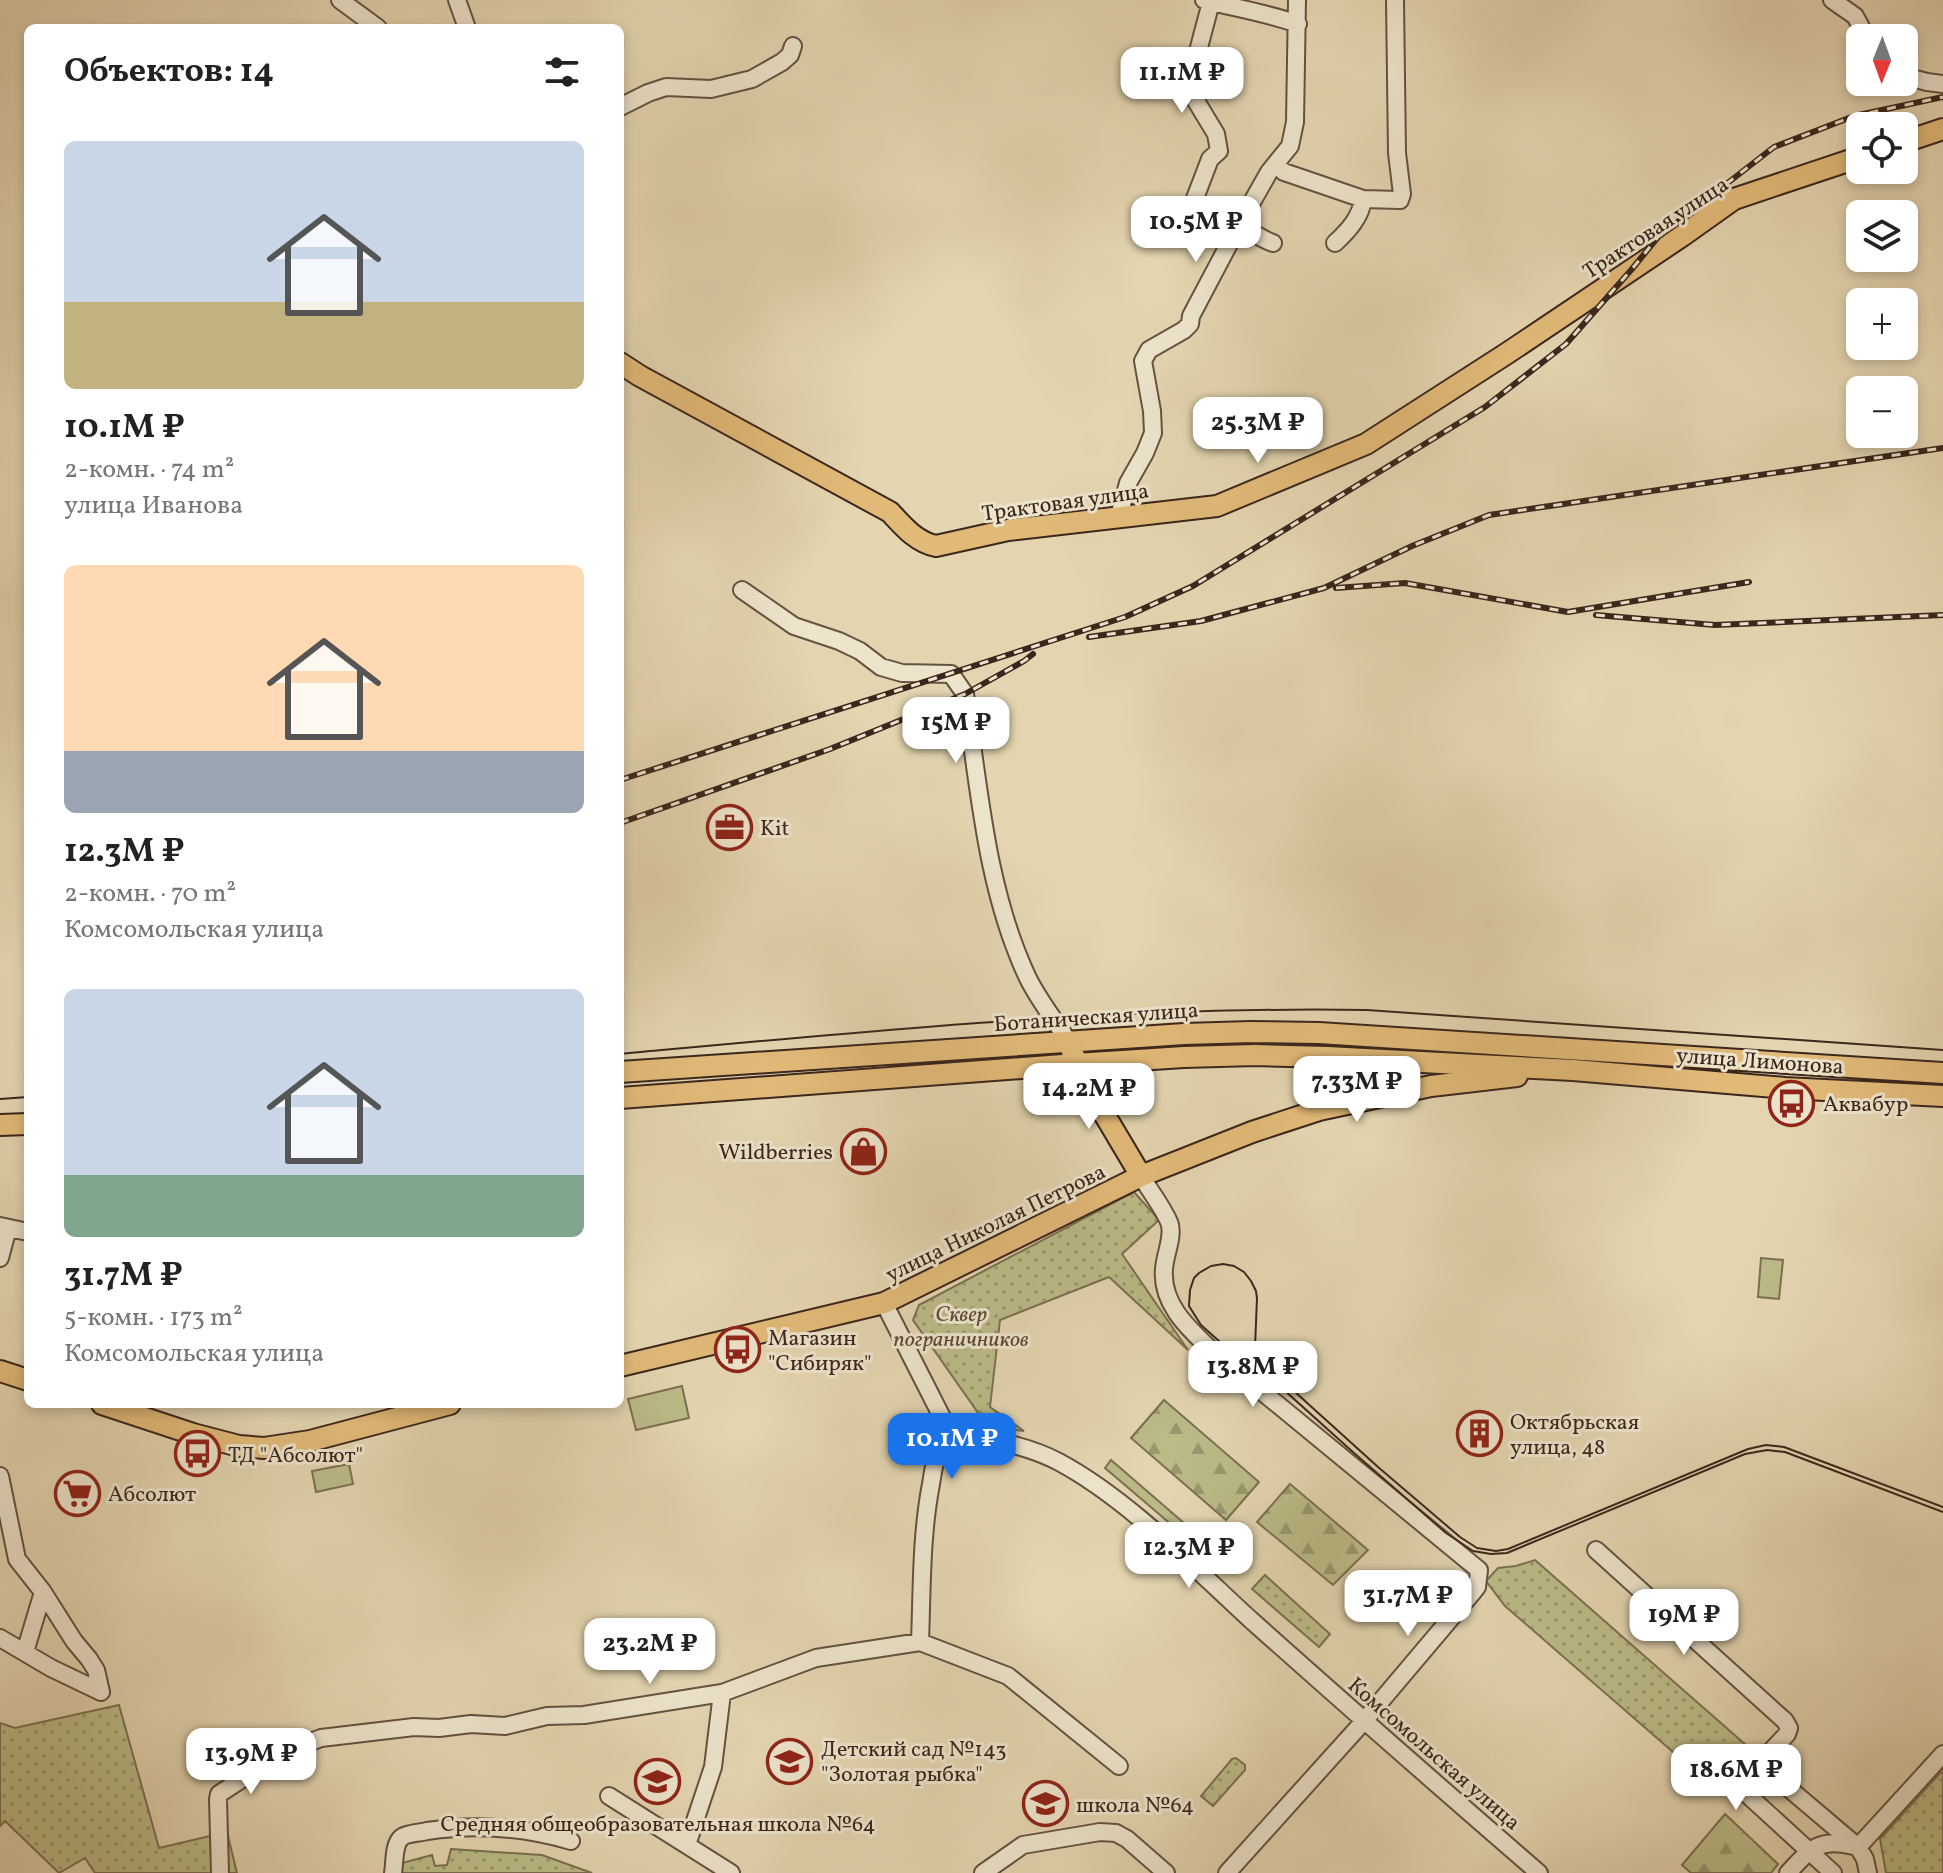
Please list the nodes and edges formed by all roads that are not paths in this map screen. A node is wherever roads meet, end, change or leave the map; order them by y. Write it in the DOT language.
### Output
graph roads {
  1 [pos="340,0"];
  2 [pos="457,0"];
  3 [pos="1297,0"];
  4 [pos="1395,0"];
  5 [pos="1832,0"];
  6 [pos="1208,1"];
  7 [pos="373,24"];
  8 [pos="466,24"];
  9 [pos="1298,24"];
  10 [pos="1859,24"];
  11 [pos="793,46"];
  12 [pos="1918,80"];
  13 [pos="1943,84"];
  14 [pos="624,105"];
  15 [pos="1943,129"];
  16 [pos="1918,137"];
  17 [pos="1846,162"];
  18 [pos="1276,165"];
  19 [pos="1363,199"];
  20 [pos="1196,220"];
  21 [pos="1239,225"];
  22 [pos="1273,243"];
  23 [pos="1335,243"];
  24 [pos="624,366"];
  25 [pos="1119,516"];
  26 [pos="742,590"];
  27 [pos="1068,1041"];
  28 [pos="1532,1046"];
  29 [pos="1574,1049"];
  30 [pos="1076,1064"];
  31 [pos="1530,1068"];
  32 [pos="1573,1070"];
  33 [pos="624,1072"];
  34 [pos="1943,1073"];
  35 [pos="1943,1096"];
  36 [pos="624,1098"];
  37 [pos="24,1124"];
  38 [pos="0,1125"];
  39 [pos="1141,1176"];
  40 [pos="4,1227"];
  41 [pos="24,1231"];
  42 [pos="0,1258"];
  43 [pos="884,1303"];
  44 [pos="624,1365"];
  45 [pos="0,1371"];
  46 [pos="24,1379"];
  47 [pos="114,1408"];
  48 [pos="435,1408"];
  49 [pos="949,1431"];
  50 [pos="0,1476"];
  51 [pos="1596,1550"];
  52 [pos="43,1592"];
  53 [pos="0,1638"];
  54 [pos="920,1642"];
  55 [pos="25,1652"];
  56 [pos="722,1693"];
  57 [pos="1364,1721"];
  58 [pos="1943,1754"];
  59 [pos="1760,1764"];
  60 [pos="1119,1766"];
  61 [pos="609,1796"];
  62 [pos="571,1841"];
  63 [pos="687,1845"];
  64 [pos="1858,1847"];
  65 [pos="1809,1850"];
  66 [pos="1234,1870"];
  67 [pos="220,1873"];
  68 [pos="393,1873"];
  69 [pos="731,1873"];
  70 [pos="983,1873"];
  71 [pos="1166,1873"];
  72 [pos="1539,1873"];
  73 [pos="1788,1873"];
  74 [pos="1833,1873"];
  75 [pos="1868,1873"];
  1 -- 7 [label="street"];
  2 -- 8 [label="street"];
  3 -- 9 [label="street"];
  4 -- 19 [label="street"];
  5 -- 10 [label="street"];
  6 -- 9 [label="street"];
  6 -- 20 [label="street"];
  9 -- 18 [label="street"];
  11 -- 14 [label="street"];
  12 -- 13 [label="street"];
  15 -- 16 [label="main road"];
  17 -- 25 [label="main road, Трактовая улица"];
  18 -- 19 [label="street"];
  18 -- 21 [label="street"];
  19 -- 23 [label="street"];
  21 -- 22 [label="street"];
  21 -- 25 [label="street"];
  24 -- 25 [label="main road, Трактовая улица"];
  26 -- 27 [label="street"];
  27 -- 28 [label="main road, Ботаническая улица"];
  27 -- 30 [label="main road"];
  27 -- 33 [label="main road, Ботаническая улица"];
  28 -- 29 [label="main road, Ботаническая улица"];
  28 -- 31 [label="main road"];
  29 -- 34 [label="main road, улица Лимонова"];
  30 -- 31 [label="main road, Ботаническая улица"];
  30 -- 36 [label="main road, Ботаническая улица"];
  30 -- 39 [label="main road"];
  31 -- 32 [label="main road, Ботаническая улица"];
  32 -- 35 [label="main road, улица Лимонова"];
  32 -- 39 [label="main road, улица Николая Петрова"];
  37 -- 38 [label="main road"];
  39 -- 43 [label="main road, улица Николая Петрова"];
  39 -- 57 [label="street"];
  40 -- 41 [label="street"];
  40 -- 42 [label="street"];
  43 -- 44 [label="main road, улица Николая Петрова"];
  43 -- 49 [label="street"];
  45 -- 46 [label="main road"];
  47 -- 48 [label="main road"];
  49 -- 54 [label="street"];
  49 -- 57 [label="street, Комсомольская улица"];
  50 -- 52 [label="street"];
  51 -- 59 [label="street"];
  52 -- 55 [label="street"];
  52 -- 55 [label="street"];
  53 -- 55 [label="street"];
  54 -- 56 [label="street"];
  54 -- 60 [label="street"];
  56 -- 63 [label="street"];
  56 -- 67 [label="street"];
  57 -- 66 [label="street"];
  57 -- 72 [label="street, Комсомольская улица"];
  58 -- 64 [label="street"];
  59 -- 64 [label="street"];
  59 -- 65 [label="street"];
  61 -- 63 [label="street"];
  62 -- 68 [label="street"];
  63 -- 69 [label="street"];
  64 -- 65 [label="street"];
  64 -- 75 [label="street"];
  65 -- 73 [label="street"];
  65 -- 74 [label="street"];
  70 -- 71 [label="street"];
}
